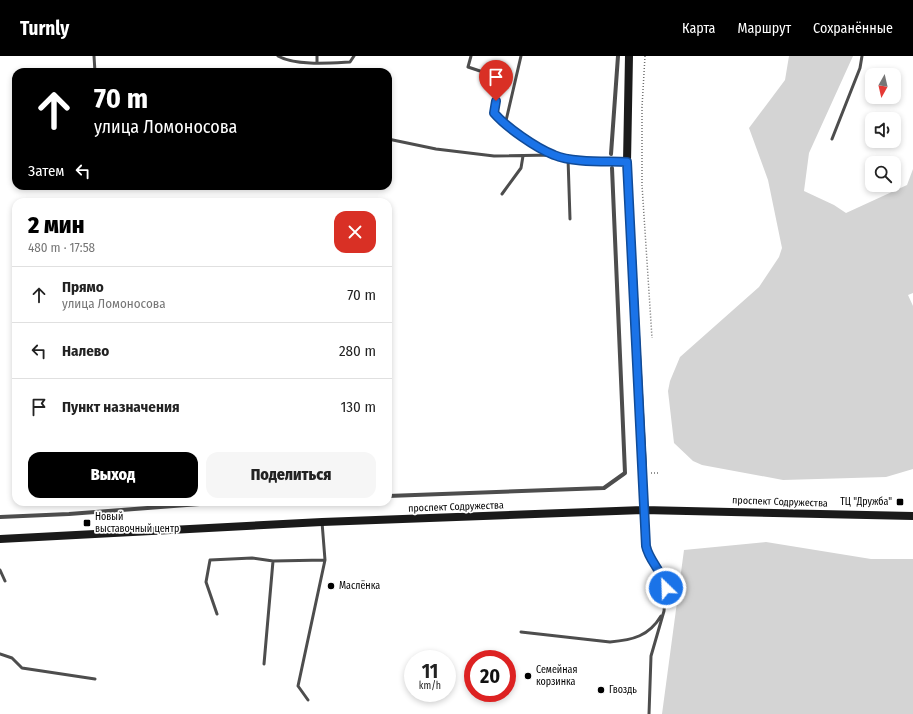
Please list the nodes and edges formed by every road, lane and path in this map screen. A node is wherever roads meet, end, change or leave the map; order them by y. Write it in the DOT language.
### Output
graph roads {
  1 [pos="94,56"];
  2 [pos="278,56"];
  3 [pos="317,56"];
  4 [pos="354,56"];
  5 [pos="471,56"];
  6 [pos="521,56"];
  7 [pos="618,56"];
  8 [pos="630,56"];
  9 [pos="645,56"];
  10 [pos="862,56"];
  11 [pos="317,62"];
  12 [pos="95,68"];
  13 [pos="505,126"];
  14 [pos="832,139"];
  15 [pos="392,140"];
  16 [pos="611,154"];
  17 [pos="553,155"];
  18 [pos="523,156"];
  19 [pos="568,158"];
  20 [pos="627,162"];
  21 [pos="612,168"];
  22 [pos="502,194"];
  23 [pos="570,219"];
  24 [pos="652,338"];
  25 [pos="392,496"];
  26 [pos="174,506"];
  27 [pos="643,510"];
  28 [pos="913,516"];
  29 [pos="0,517"];
  30 [pos="322,522"];
  31 [pos="0,539"];
  32 [pos="324,560"];
  33 [pos="274,561"];
  34 [pos="0,570"];
  35 [pos="5,581"];
  36 [pos="664,611"];
  37 [pos="217,614"];
  38 [pos="521,632"];
  39 [pos="0,654"];
  40 [pos="264,664"];
  41 [pos="95,679"];
  42 [pos="308,700"];
  43 [pos="649,714"];
  1 -- 12 [label="lane"];
  2 -- 11 [label="lane"];
  3 -- 11 [label="lane"];
  4 -- 11 [label="lane"];
  5 -- 13 [label="lane"];
  6 -- 13 [label="lane"];
  7 -- 16 [label="street"];
  8 -- 20 [label="main road"];
  9 -- 24 [label="path"];
  10 -- 14 [label="lane"];
  13 -- 17 [label="lane"];
  15 -- 18 [label="lane"];
  17 -- 18 [label="lane"];
  17 -- 19 [label="lane"];
  18 -- 22 [label="lane"];
  19 -- 20 [label="lane"];
  19 -- 23 [label="lane"];
  20 -- 27 [label="main road"];
  21 -- 25 [label="street"];
  26 -- 29 [label="street"];
  27 -- 28 [label="main road, проспект Содружества"];
  27 -- 30 [label="main road, проспект Содружества"];
  27 -- 36 [label="lane"];
  30 -- 31 [label="main road, проспект Содружества"];
  30 -- 32 [label="lane"];
  32 -- 33 [label="lane"];
  32 -- 42 [label="lane"];
  33 -- 37 [label="lane"];
  33 -- 40 [label="lane"];
  34 -- 35 [label="lane"];
  36 -- 38 [label="lane"];
  36 -- 43 [label="lane"];
  39 -- 41 [label="lane"];
}
